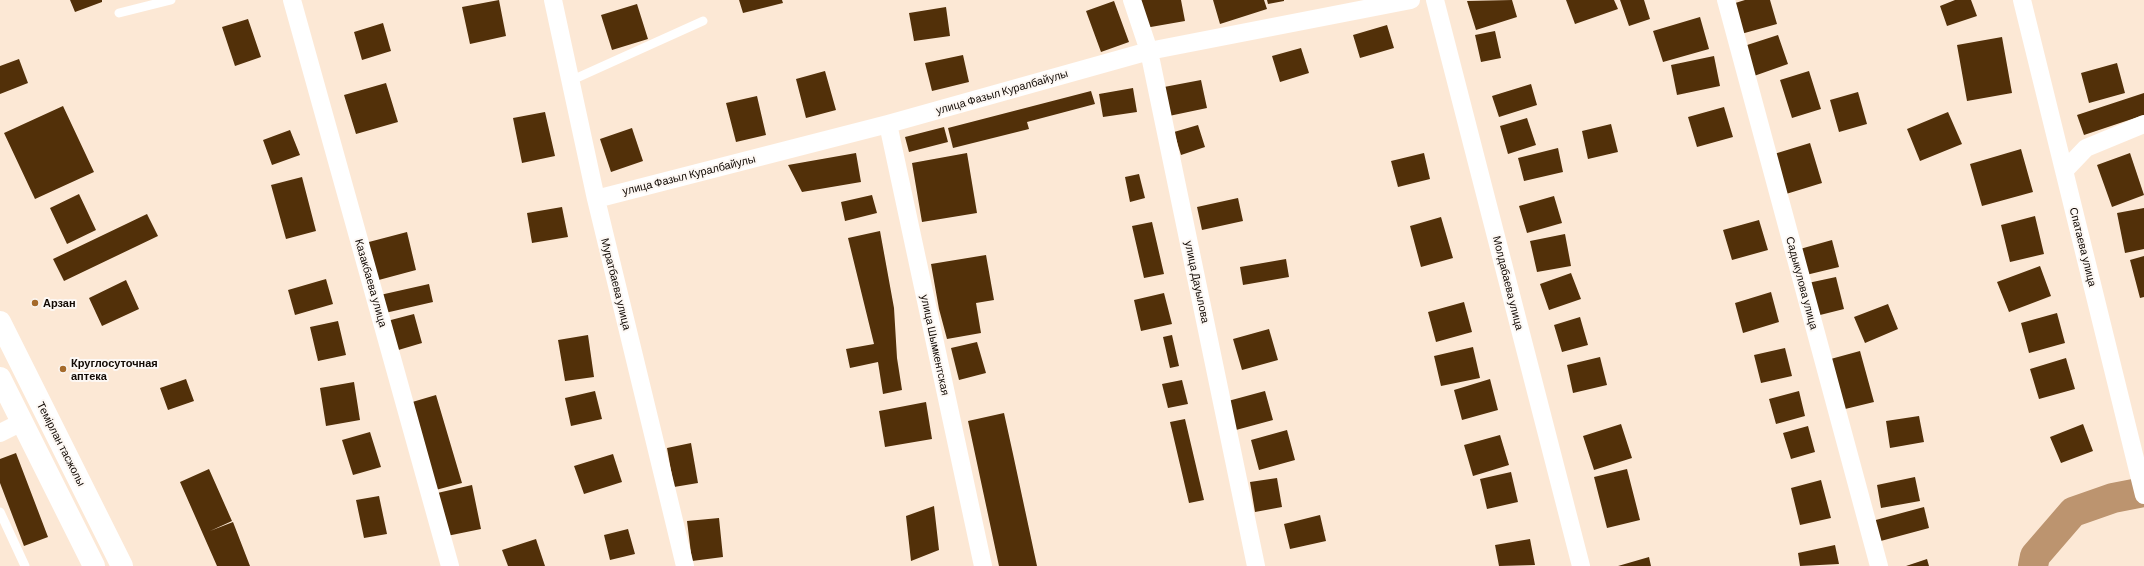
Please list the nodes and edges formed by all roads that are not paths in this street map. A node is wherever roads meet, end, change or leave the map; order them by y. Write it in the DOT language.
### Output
graph roads {
  1 [pos="171,0"];
  2 [pos="292,0"];
  3 [pos="553,0"];
  4 [pos="1132,0"];
  5 [pos="1411,0"];
  6 [pos="1435,0"];
  7 [pos="1726,0"];
  8 [pos="2022,0"];
  9 [pos="119,13"];
  10 [pos="703,21"];
  11 [pos="1149,51"];
  12 [pos="570,81"];
  13 [pos="888,124"];
  14 [pos="2144,124"];
  15 [pos="2064,171"];
  16 [pos="596,199"];
  17 [pos="0,322"];
  18 [pos="0,378"];
  19 [pos="22,422"];
  20 [pos="0,433"];
  21 [pos="2144,495"];
  22 [pos="0,512"];
  23 [pos="24,566"];
  24 [pos="94,566"];
  25 [pos="122,566"];
  26 [pos="450,566"];
  27 [pos="686,566"];
  28 [pos="983,566"];
  29 [pos="1256,566"];
  30 [pos="1581,566"];
  31 [pos="1879,566"];
  1 -- 9 [label="lane"];
  2 -- 26 [label="street, Казакбаева улица"];
  3 -- 12 [label="street, Муратбаева улица"];
  4 -- 11 [label="street, улица Дауылова"];
  5 -- 11 [label="street, улица Фазыл Куралбайулы"];
  6 -- 30 [label="street, Молдабаева улица"];
  7 -- 31 [label="street, Садыкулова улица"];
  8 -- 15 [label="street, Спатаева улица"];
  10 -- 12 [label="lane"];
  11 -- 13 [label="street, улица Фазыл Куралбайулы"];
  11 -- 29 [label="street, улица Дауылова"];
  12 -- 16 [label="street, Муратбаева улица"];
  13 -- 16 [label="street, улица Фазыл Куралбайулы"];
  13 -- 28 [label="street, улица Шымкентская"];
  14 -- 15 [label="street"];
  15 -- 21 [label="street, Спатаева улица"];
  16 -- 27 [label="street, Муратбаева улица"];
  17 -- 25 [label="main road, Темірлан тасжолы"];
  18 -- 19 [label="main road"];
  19 -- 20 [label="street"];
  19 -- 24 [label="main road"];
  22 -- 23 [label="lane"];
}
